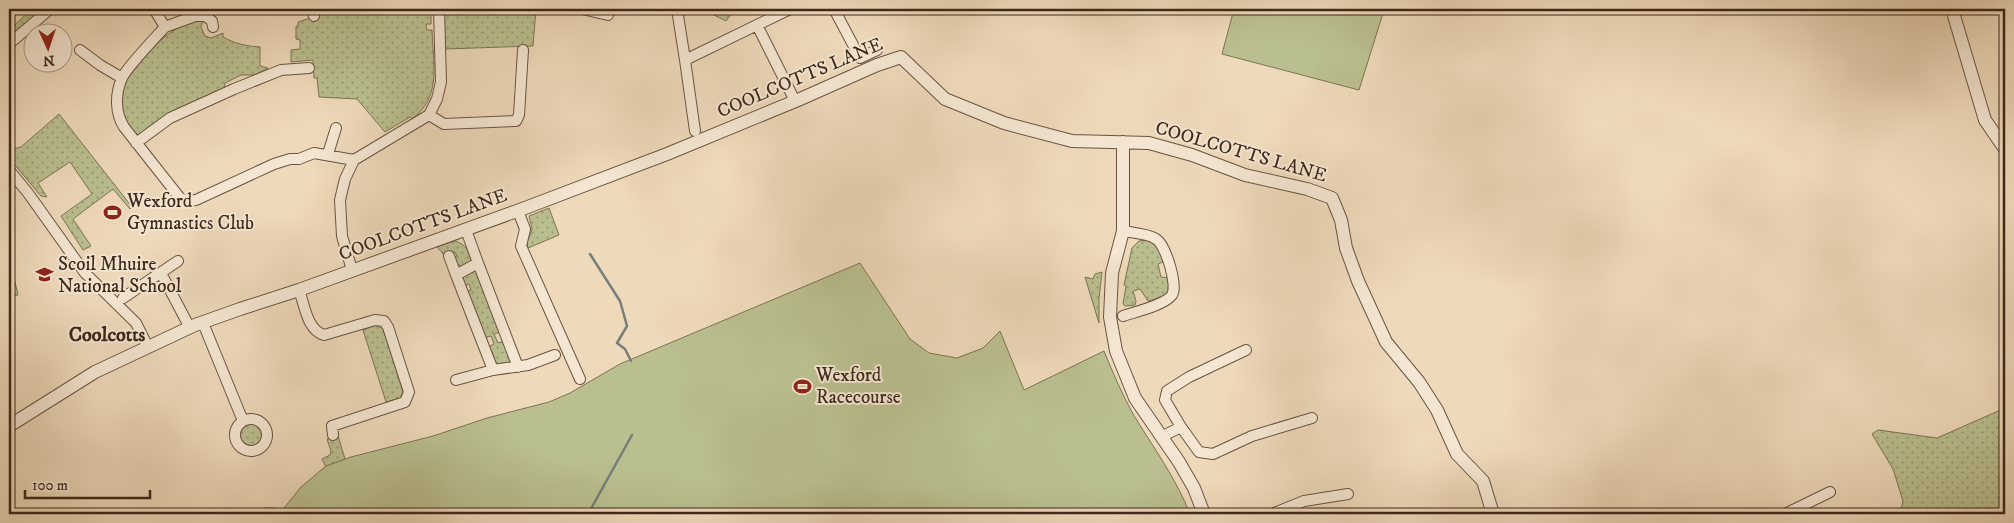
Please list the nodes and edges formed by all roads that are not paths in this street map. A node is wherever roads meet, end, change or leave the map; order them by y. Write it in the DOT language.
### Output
graph roads {
  1 [pos="50,9"];
  2 [pos="154,9"];
  3 [pos="438,9"];
  4 [pos="582,9"];
  5 [pos="677,9"];
  6 [pos="790,9"];
  7 [pos="834,9"];
  8 [pos="1952,9"];
  9 [pos="608,15"];
  10 [pos="757,25"];
  11 [pos="165,27"];
  12 [pos="213,27"];
  13 [pos="9,44"];
  14 [pos="80,50"];
  15 [pos="523,50"];
  16 [pos="877,50"];
  17 [pos="685,60"];
  18 [pos="309,68"];
  19 [pos="122,78"];
  20 [pos="795,102"];
  21 [pos="429,116"];
  22 [pos="336,128"];
  23 [pos="695,131"];
  24 [pos="1123,142"];
  25 [pos="136,143"];
  26 [pos="2005,149"];
  27 [pos="328,154"];
  28 [pos="354,160"];
  29 [pos="9,170"];
  30 [pos="518,211"];
  31 [pos="466,230"];
  32 [pos="1123,231"];
  33 [pos="449,256"];
  34 [pos="178,261"];
  35 [pos="478,263"];
  36 [pos="352,270"];
  37 [pos="161,273"];
  38 [pos="456,275"];
  39 [pos="299,290"];
  40 [pos="123,298"];
  41 [pos="1123,316"];
  42 [pos="203,323"];
  43 [pos="190,328"];
  44 [pos="148,346"];
  45 [pos="1246,350"];
  46 [pos="555,355"];
  47 [pos="518,367"];
  48 [pos="494,370"];
  49 [pos="580,379"];
  50 [pos="456,380"];
  51 [pos="1312,418"];
  52 [pos="242,421"];
  53 [pos="9,426"];
  54 [pos="1181,427"];
  55 [pos="333,435"];
  56 [pos="1161,437"];
  57 [pos="1830,492"];
  58 [pos="1348,494"];
  59 [pos="1204,514"];
  60 [pos="1272,514"];
  61 [pos="1493,514"];
  62 [pos="1785,514"];
  1 -- 13 [label="street"];
  2 -- 11 [label="street"];
  3 -- 21 [label="street"];
  4 -- 9 [label="street"];
  5 -- 17 [label="street"];
  6 -- 10 [label="street"];
  7 -- 16 [label="street"];
  8 -- 26 [label="street"];
  10 -- 17 [label="street"];
  10 -- 20 [label="street"];
  11 -- 12 [label="street"];
  11 -- 19 [label="street"];
  14 -- 19 [label="street"];
  15 -- 21 [label="street"];
  17 -- 23 [label="street"];
  18 -- 25 [label="street"];
  19 -- 25 [label="street"];
  20 -- 24 [label="street, COOLCOTTS LANE"];
  20 -- 30 [label="street, COOLCOTTS LANE"];
  21 -- 28 [label="street"];
  22 -- 27 [label="street"];
  24 -- 32 [label="street"];
  24 -- 61 [label="street, COOLCOTTS LANE"];
  25 -- 27 [label="street"];
  27 -- 28 [label="street"];
  28 -- 36 [label="street"];
  29 -- 44 [label="street"];
  30 -- 31 [label="street, COOLCOTTS LANE"];
  30 -- 49 [label="street"];
  31 -- 35 [label="street"];
  31 -- 36 [label="street, COOLCOTTS LANE"];
  32 -- 41 [label="street"];
  32 -- 56 [label="street"];
  33 -- 38 [label="street"];
  34 -- 37 [label="street"];
  35 -- 38 [label="street"];
  35 -- 47 [label="street"];
  36 -- 39 [label="street, COOLCOTTS LANE"];
  37 -- 40 [label="street"];
  37 -- 43 [label="street"];
  38 -- 48 [label="street"];
  39 -- 42 [label="street, COOLCOTTS LANE"];
  39 -- 55 [label="street"];
  42 -- 43 [label="street, COOLCOTTS LANE"];
  42 -- 52 [label="street"];
  43 -- 44 [label="street, COOLCOTTS LANE"];
  44 -- 53 [label="street, COOLCOTTS LANE"];
  45 -- 54 [label="street"];
  46 -- 47 [label="street"];
  47 -- 48 [label="street"];
  48 -- 50 [label="street"];
  51 -- 54 [label="street"];
  54 -- 56 [label="street"];
  56 -- 59 [label="street"];
  57 -- 62 [label="street"];
  58 -- 60 [label="street"];
}
